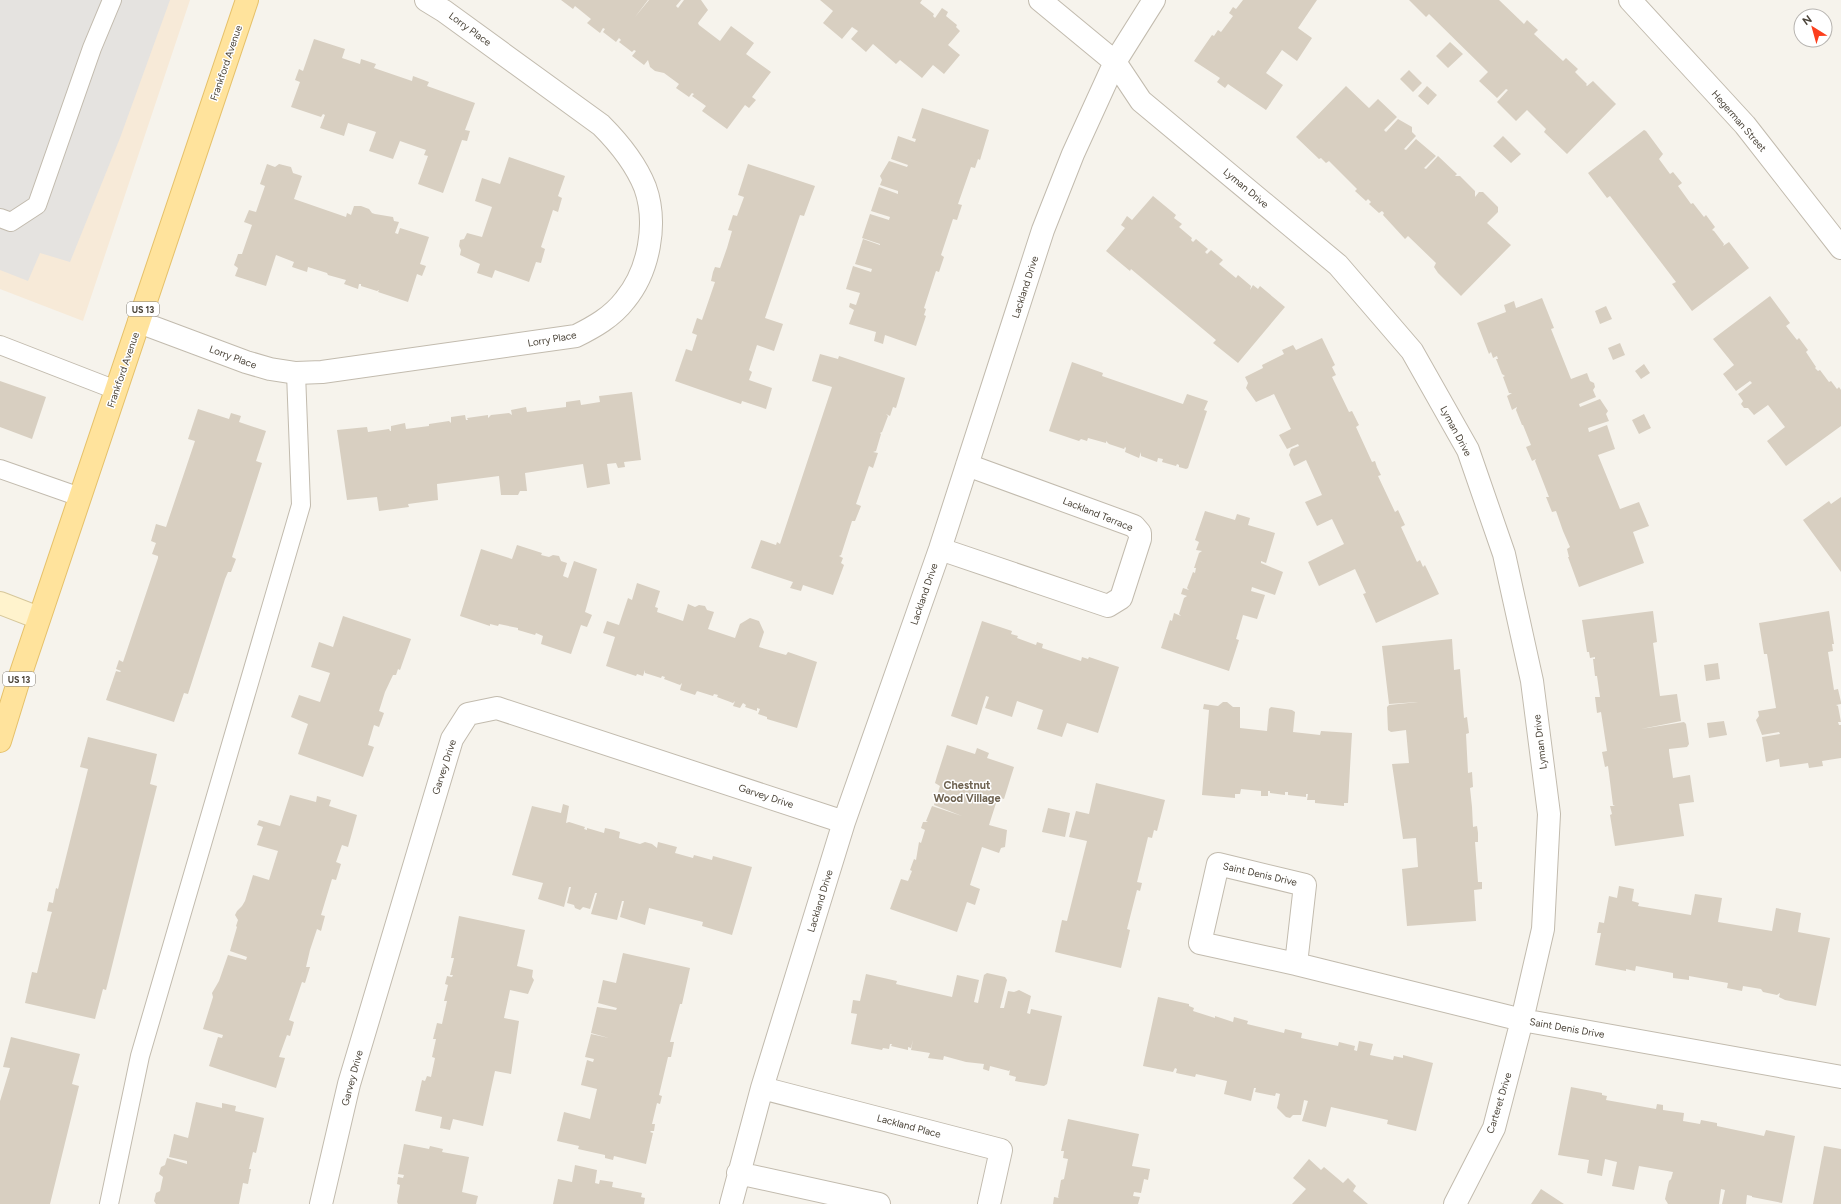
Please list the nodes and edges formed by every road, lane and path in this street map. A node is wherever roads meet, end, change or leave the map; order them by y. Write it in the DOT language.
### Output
graph roads {
  1 [pos="112,0"];
  2 [pos="247,0"];
  3 [pos="426,0"];
  4 [pos="1040,0"];
  5 [pos="1154,0"];
  6 [pos="1630,0"];
  7 [pos="1115,62"];
  8 [pos="0,218"];
  9 [pos="1841,248"];
  10 [pos="139,322"];
  11 [pos="0,345"];
  12 [pos="296,373"];
  13 [pos="116,390"];
  14 [pos="967,465"];
  15 [pos="0,469"];
  16 [pos="80,498"];
  17 [pos="940,549"];
  18 [pos="0,603"];
  19 [pos="39,618"];
  20 [pos="0,741"];
  21 [pos="844,822"];
  22 [pos="1296,964"];
  23 [pos="1522,1020"];
  24 [pos="1841,1077"];
  25 [pos="762,1088"];
  26 [pos="738,1173"];
  27 [pos="109,1204"];
  28 [pos="321,1204"];
  29 [pos="731,1204"];
  30 [pos="879,1204"];
  31 [pos="988,1204"];
  32 [pos="1455,1204"];
  1 -- 8 [label="lane"];
  2 -- 10 [label="main road, Frankford Avenue / US 13"];
  3 -- 12 [label="street, Lorry Place"];
  4 -- 7 [label="street, Lyman Drive"];
  5 -- 7 [label="street, Lackland Drive"];
  6 -- 9 [label="street, Hegerman Street"];
  7 -- 14 [label="street, Lackland Drive"];
  7 -- 23 [label="street, Lyman Drive"];
  10 -- 12 [label="street, Lorry Place"];
  10 -- 13 [label="main road, Frankford Avenue / US 13"];
  11 -- 13 [label="lane"];
  12 -- 27 [label="lane"];
  13 -- 16 [label="main road, Frankford Avenue / US 13"];
  14 -- 17 [label="street, Lackland Drive"];
  14 -- 17 [label="street, Lackland Terrace"];
  15 -- 16 [label="lane"];
  16 -- 19 [label="main road, Frankford Avenue / US 13"];
  17 -- 21 [label="street, Lackland Drive"];
  18 -- 19 [label="street"];
  19 -- 20 [label="main road, Frankford Avenue / US 13"];
  21 -- 25 [label="street, Lackland Drive"];
  21 -- 28 [label="street, Garvey Drive"];
  22 -- 22 [label="street, Saint Denis Drive"];
  22 -- 23 [label="street, Saint Denis Drive"];
  23 -- 24 [label="street, Saint Denis Drive"];
  23 -- 32 [label="street, Carteret Drive"];
  25 -- 26 [label="street, Lackland Drive"];
  25 -- 31 [label="street, Lackland Place"];
  26 -- 29 [label="street, Lackland Drive"];
  26 -- 30 [label="street"];
}
